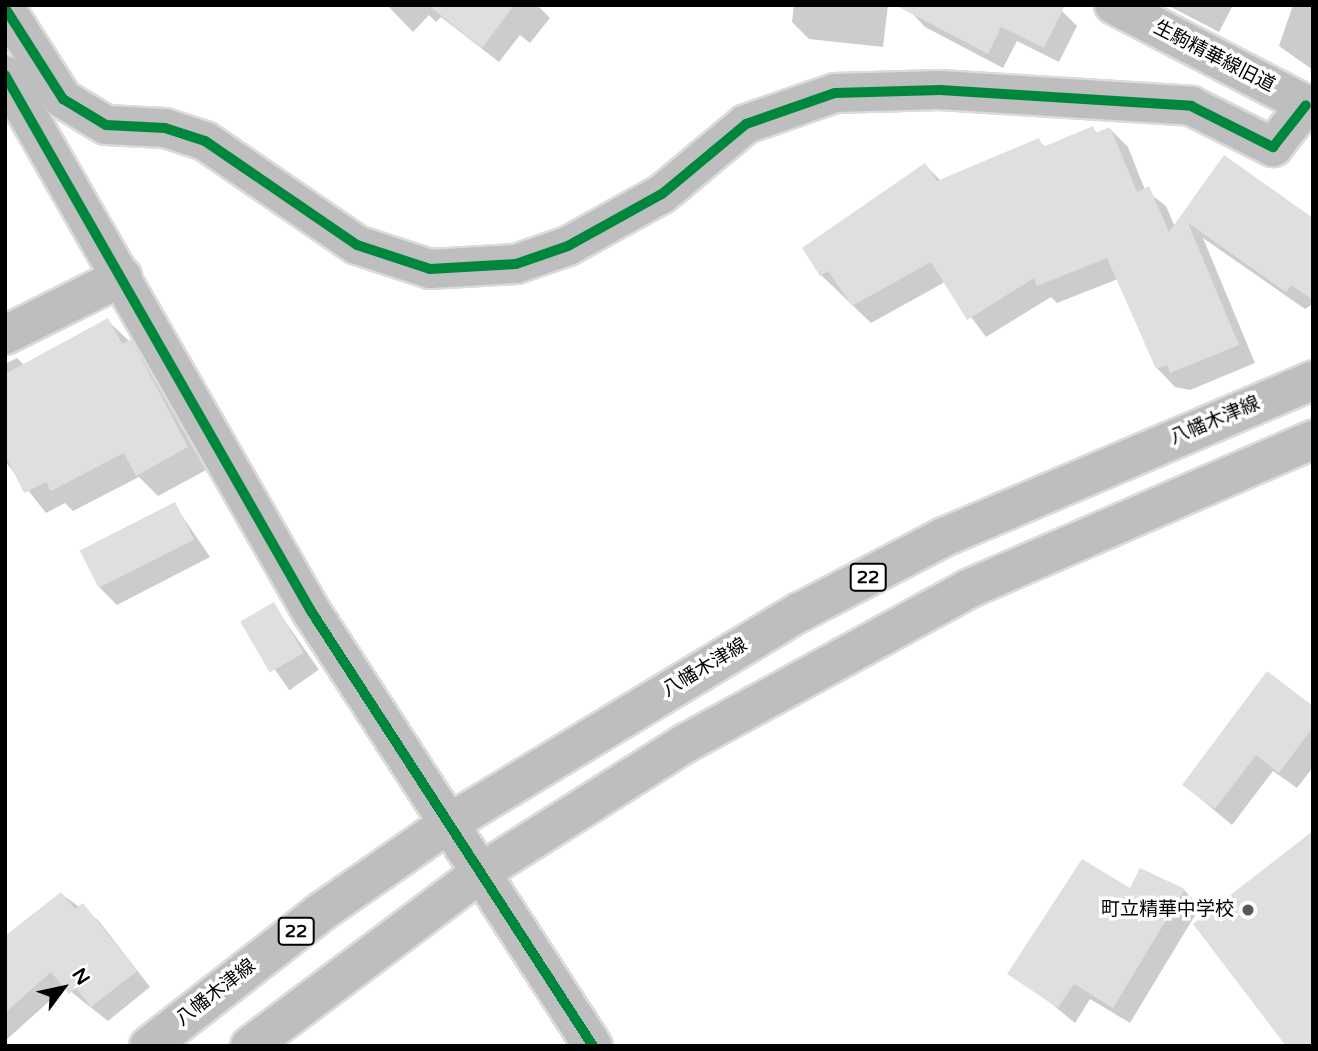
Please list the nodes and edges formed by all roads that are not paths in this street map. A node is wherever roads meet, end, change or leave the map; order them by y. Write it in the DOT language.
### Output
graph roads {
  1 [pos="1114,5"];
  2 [pos="5,8"];
  3 [pos="5,75"];
  4 [pos="1309,106"];
  5 [pos="122,277"];
  6 [pos="5,335"];
  7 [pos="1313,380"];
  8 [pos="1313,440"];
  9 [pos="448,824"];
  10 [pos="480,873"];
  11 [pos="149,1046"];
  12 [pos="250,1046"];
  13 [pos="593,1046"];
  1 -- 4 [label="street, 生駒精華線旧道"];
  2 -- 4 [label="street"];
  3 -- 5 [label="street"];
  5 -- 6 [label="street"];
  5 -- 9 [label="street"];
  7 -- 9 [label="street, 八幡木津線 / 22"];
  8 -- 10 [label="street"];
  9 -- 10 [label="street"];
  9 -- 11 [label="street, 八幡木津線 / 22"];
  10 -- 12 [label="street"];
  10 -- 13 [label="street"];
}
